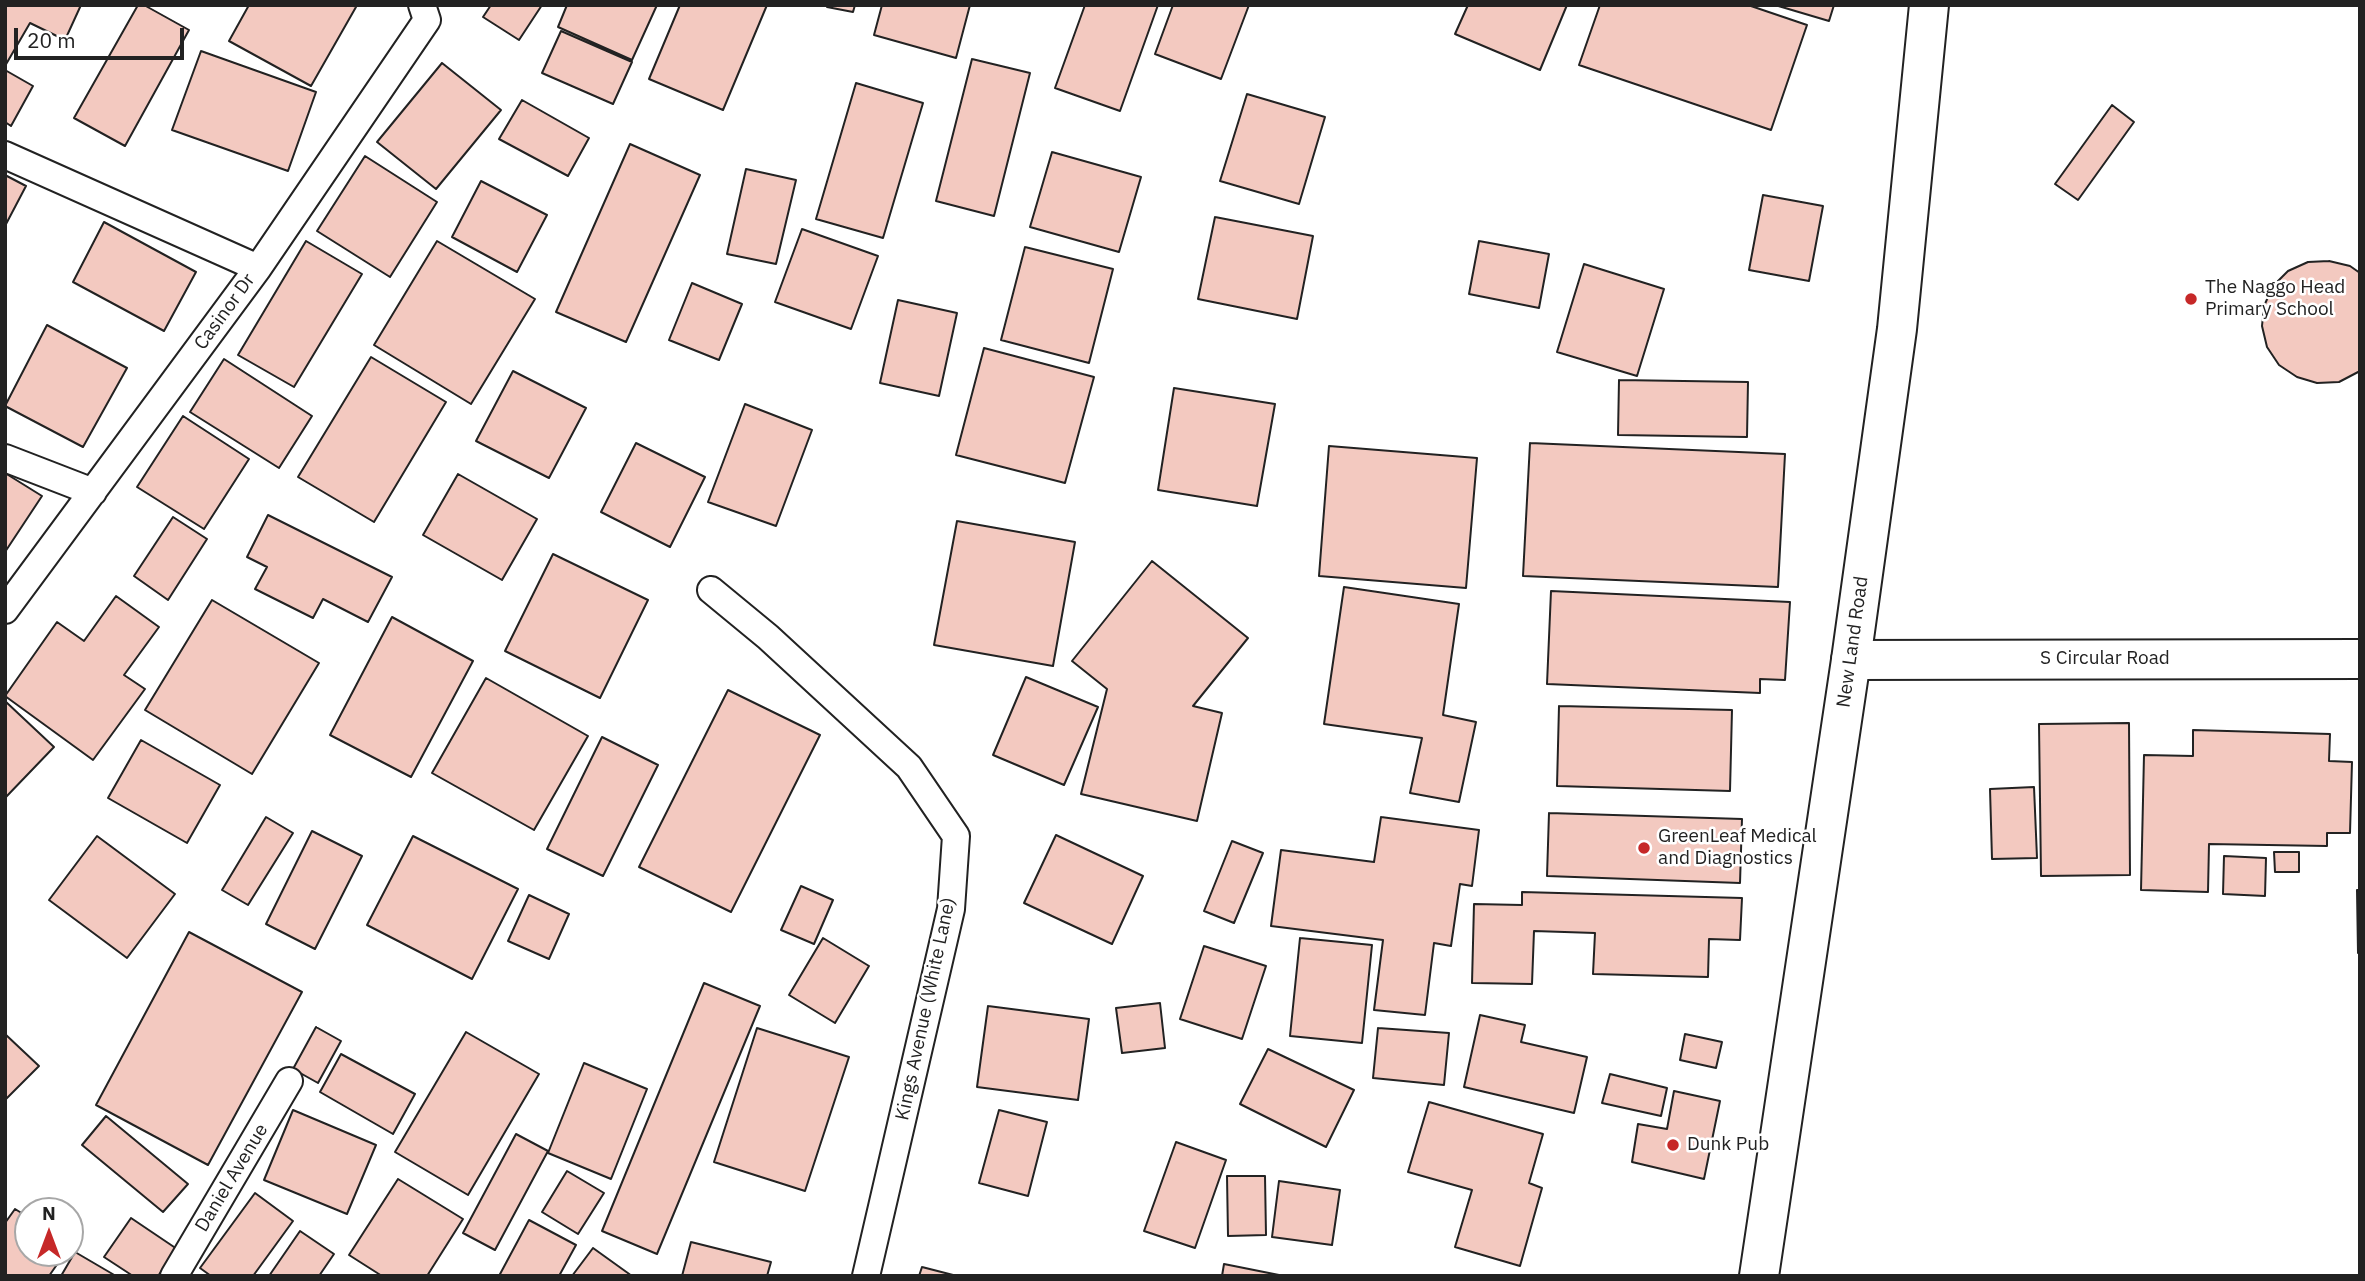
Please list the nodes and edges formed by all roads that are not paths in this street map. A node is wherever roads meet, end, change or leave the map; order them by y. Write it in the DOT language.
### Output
graph roads {
  1 [pos="422,5"];
  2 [pos="1929,5"];
  3 [pos="5,155"];
  4 [pos="258,268"];
  5 [pos="5,458"];
  6 [pos="93,492"];
  7 [pos="711,590"];
  8 [pos="5,610"];
  9 [pos="2360,659"];
  10 [pos="1851,660"];
  11 [pos="289,1081"];
  12 [pos="174,1276"];
  13 [pos="866,1276"];
  14 [pos="1759,1276"];
  1 -- 4 [label="lane, Casinor Dr"];
  2 -- 10 [label="street, New Land Road"];
  3 -- 4 [label="lane"];
  4 -- 6 [label="lane, Casinor Dr"];
  5 -- 6 [label="lane"];
  6 -- 8 [label="lane, Casinor Dr"];
  7 -- 13 [label="lane, Kings Avenue (White Lane)"];
  9 -- 10 [label="street, S Circular Road"];
  10 -- 14 [label="street, New Land Road"];
  11 -- 12 [label="lane, Daniel Avenue"];
}
